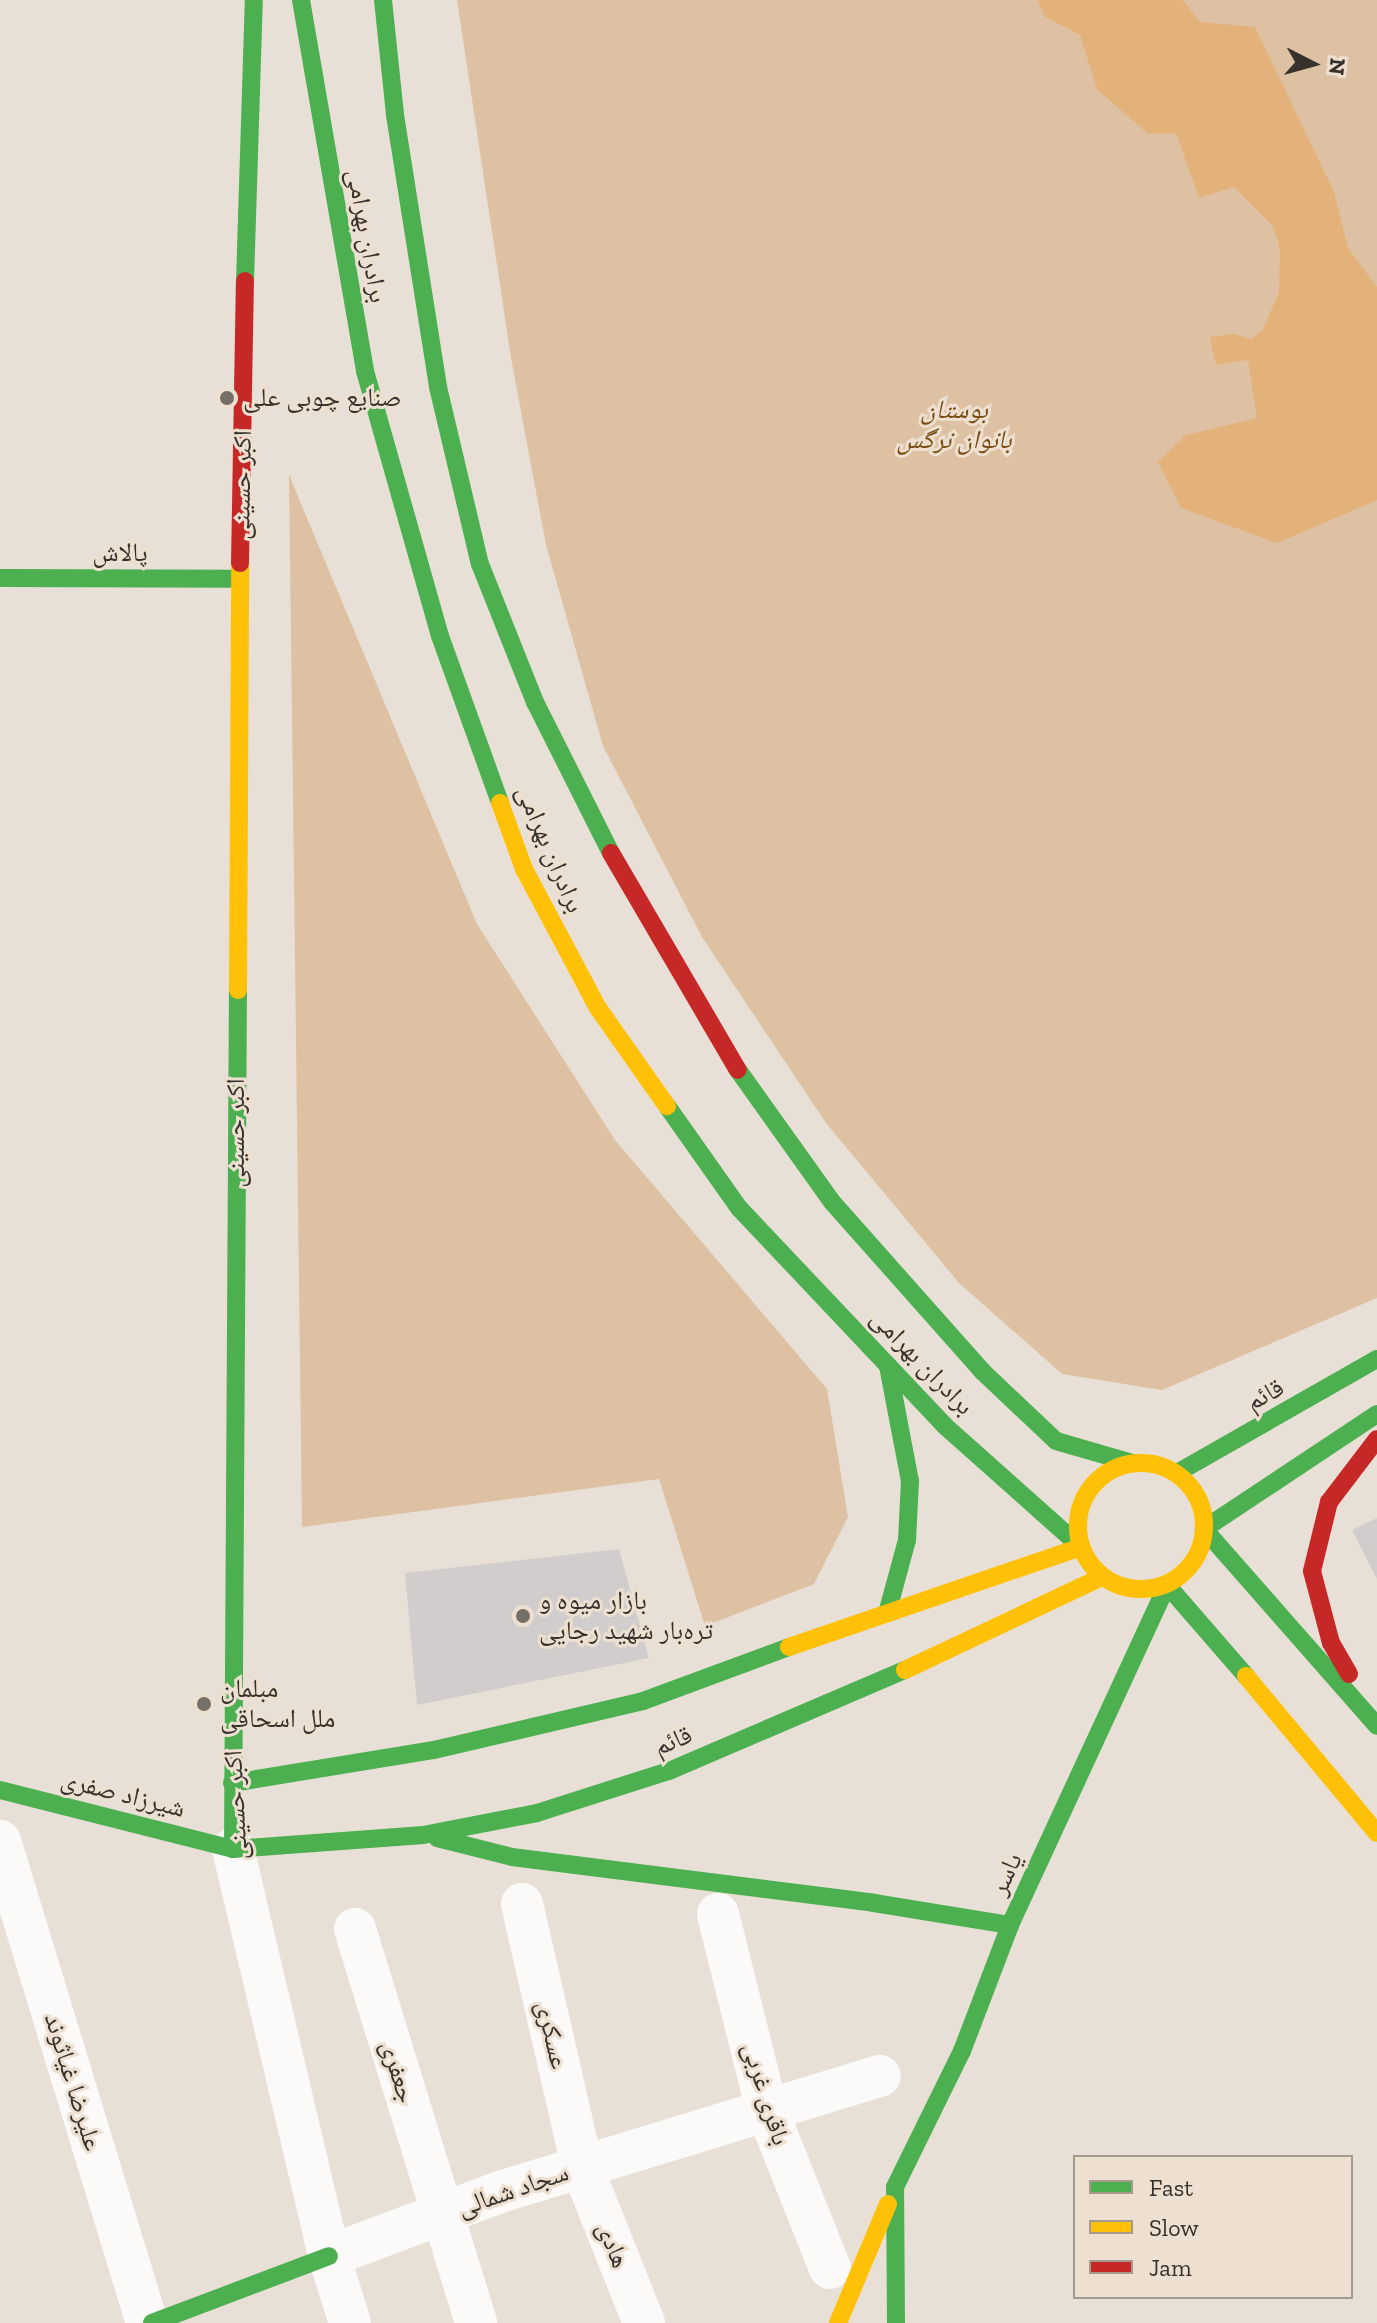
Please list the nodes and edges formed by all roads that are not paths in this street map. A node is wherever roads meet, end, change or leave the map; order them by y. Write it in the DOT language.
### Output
graph roads {
  1 [pos="254,0"];
  2 [pos="301,0"];
  3 [pos="383,0"];
  4 [pos="0,578"];
  5 [pos="240,579"];
  6 [pos="1377,1359"];
  7 [pos="888,1366"];
  8 [pos="1377,1414"];
  9 [pos="1377,1439"];
  10 [pos="1132,1463"];
  11 [pos="1177,1473"];
  12 [pos="1204,1529"];
  13 [pos="1081,1547"];
  14 [pos="1102,1577"];
  15 [pos="1167,1585"];
  16 [pos="888,1610"];
  17 [pos="1377,1723"];
  18 [pos="324,1768"];
  19 [pos="232,1783"];
  20 [pos="0,1790"];
  21 [pos="289,1798"];
  22 [pos="295,1827"];
  23 [pos="1377,1833"];
  24 [pos="423,1835"];
  25 [pos="0,1841"];
  26 [pos="325,1843"];
  27 [pos="233,1849"];
  28 [pos="522,1904"];
  29 [pos="718,1914"];
  30 [pos="1010,1925"];
  31 [pos="355,1929"];
  32 [pos="880,2076"];
  33 [pos="767,2110"];
  34 [pos="582,2167"];
  35 [pos="895,2187"];
  36 [pos="441,2214"];
  37 [pos="329,2256"];
  38 [pos="830,2268"];
  39 [pos="150,2323"];
  40 [pos="350,2323"];
  41 [pos="476,2323"];
  42 [pos="644,2323"];
  43 [pos="838,2323"];
  44 [pos="896,2323"];
  1 -- 5 [label="main road, اکبر حسینی"];
  2 -- 7 [label="main road, برادران بهرامی"];
  3 -- 10 [label="main road, برادران بهرامی"];
  4 -- 5 [label="main road, پالاش"];
  5 -- 19 [label="main road, اکبر حسینی"];
  6 -- 11 [label="main road, قائم"];
  7 -- 13 [label="main road, برادران بهرامی"];
  7 -- 16 [label="main road"];
  8 -- 12 [label="main road"];
  9 -- 17 [label="main road"];
  10 -- 11 [label="main road"];
  10 -- 13 [label="main road"];
  11 -- 12 [label="main road"];
  12 -- 15 [label="main road"];
  12 -- 17 [label="main road"];
  13 -- 14 [label="main road"];
  13 -- 16 [label="main road, قائم"];
  14 -- 15 [label="main road"];
  14 -- 24 [label="main road, قائم"];
  15 -- 23 [label="main road"];
  15 -- 30 [label="main road, یاسر"];
  16 -- 18 [label="main road, قائم"];
  18 -- 19 [label="main road, قائم"];
  18 -- 21 [label="main road"];
  19 -- 27 [label="main road, اکبر حسینی"];
  20 -- 27 [label="main road, شیرزاد صفری"];
  22 -- 26 [label="main road"];
  24 -- 26 [label="main road, قائم"];
  24 -- 30 [label="main road"];
  25 -- 39 [label="street, علیرضا غیاثوند"];
  26 -- 27 [label="main road, قائم"];
  27 -- 37 [label="street, اکبر حسینی"];
  28 -- 34 [label="street, عسکری"];
  29 -- 33 [label="street, باقری غربی"];
  30 -- 35 [label="main road, یاسر"];
  31 -- 36 [label="street, جعفری"];
  32 -- 33 [label="street, سجاد شمالی"];
  33 -- 34 [label="street, سجاد شمالی"];
  33 -- 38 [label="street, باقری غربی"];
  34 -- 36 [label="street, سجاد شمالی"];
  34 -- 42 [label="street, هادی"];
  35 -- 43 [label="main road, یاسر"];
  35 -- 44 [label="main road, یاسر"];
  36 -- 37 [label="street, سجاد شمالی"];
  36 -- 41 [label="street, جعفری"];
  37 -- 39 [label="main road, سجاد شمالی"];
  37 -- 40 [label="street, اکبر حسینی"];
}
